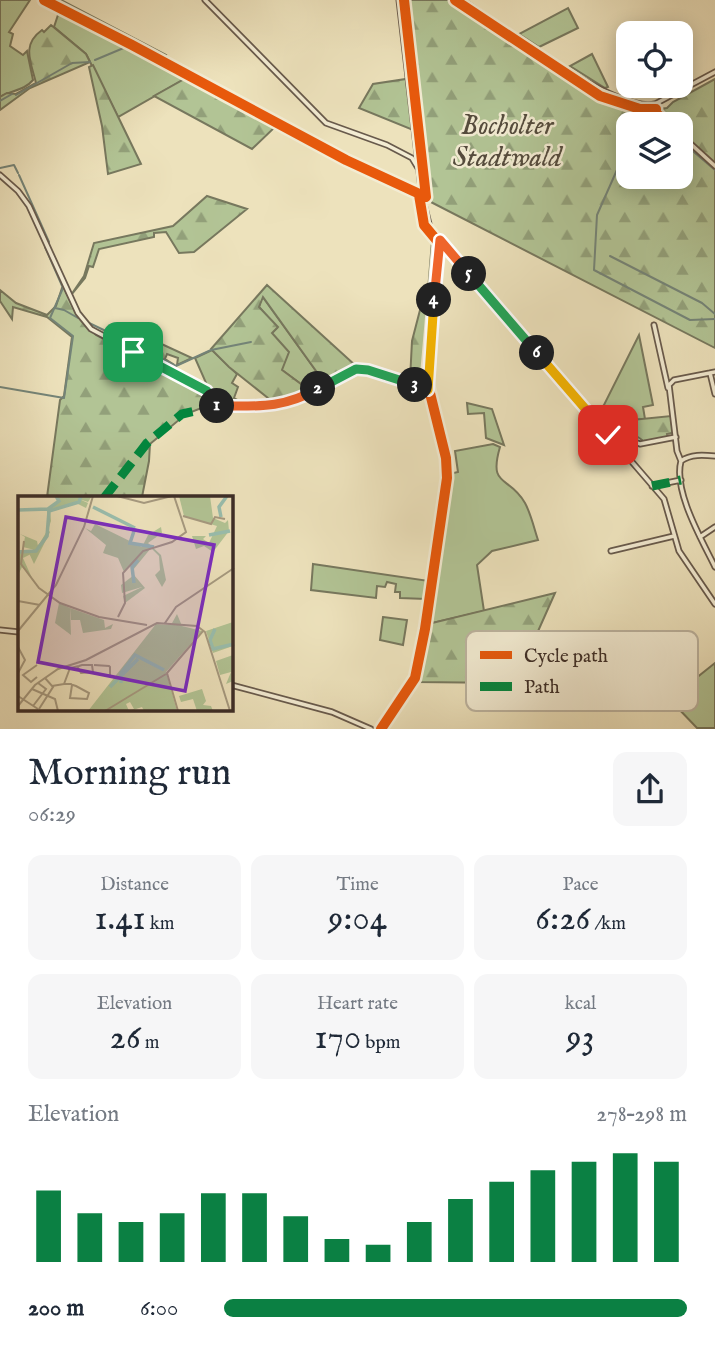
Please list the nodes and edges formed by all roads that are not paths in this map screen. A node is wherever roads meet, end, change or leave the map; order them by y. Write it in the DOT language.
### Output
graph roads {
  1 [pos="205,0"];
  2 [pos="399,0"];
  3 [pos="462,0"];
  4 [pos="715,72"];
  5 [pos="655,104"];
  6 [pos="656,112"];
  7 [pos="693,146"];
  8 [pos="418,156"];
  9 [pos="412,158"];
  10 [pos="715,166"];
  11 [pos="419,170"];
  12 [pos="0,175"];
  13 [pos="440,240"];
  14 [pos="654,325"];
  15 [pos="713,372"];
  16 [pos="428,390"];
  17 [pos="669,390"];
  18 [pos="715,394"];
  19 [pos="676,438"];
  20 [pos="635,442"];
  21 [pos="715,456"];
  22 [pos="681,461"];
  23 [pos="681,480"];
  24 [pos="652,486"];
  25 [pos="715,527"];
  26 [pos="674,536"];
  27 [pos="700,537"];
  28 [pos="611,551"];
  29 [pos="715,567"];
  30 [pos="715,604"];
  31 [pos="0,630"];
  32 [pos="18,632"];
  33 [pos="233,686"];
  34 [pos="371,729"];
  35 [pos="381,729"];
  1 -- 9 [label="street"];
  2 -- 8 [label="street"];
  3 -- 5 [label="street"];
  4 -- 5 [label="street"];
  5 -- 6 [label="street"];
  7 -- 10 [label="street"];
  8 -- 9 [label="street"];
  8 -- 11 [label="street"];
  9 -- 11 [label="street"];
  11 -- 13 [label="street"];
  12 -- 16 [label="street"];
  13 -- 16 [label="street"];
  13 -- 24 [label="street"];
  14 -- 17 [label="street"];
  15 -- 17 [label="street"];
  15 -- 18 [label="street"];
  16 -- 35 [label="street"];
  17 -- 19 [label="street"];
  19 -- 20 [label="street"];
  19 -- 22 [label="street"];
  21 -- 22 [label="street"];
  22 -- 23 [label="street"];
  23 -- 24 [label="street"];
  23 -- 27 [label="street"];
  24 -- 26 [label="street"];
  25 -- 27 [label="street"];
  26 -- 28 [label="street"];
  26 -- 30 [label="street"];
  27 -- 29 [label="street"];
  31 -- 32 [label="street"];
  33 -- 34 [label="street"];
}
